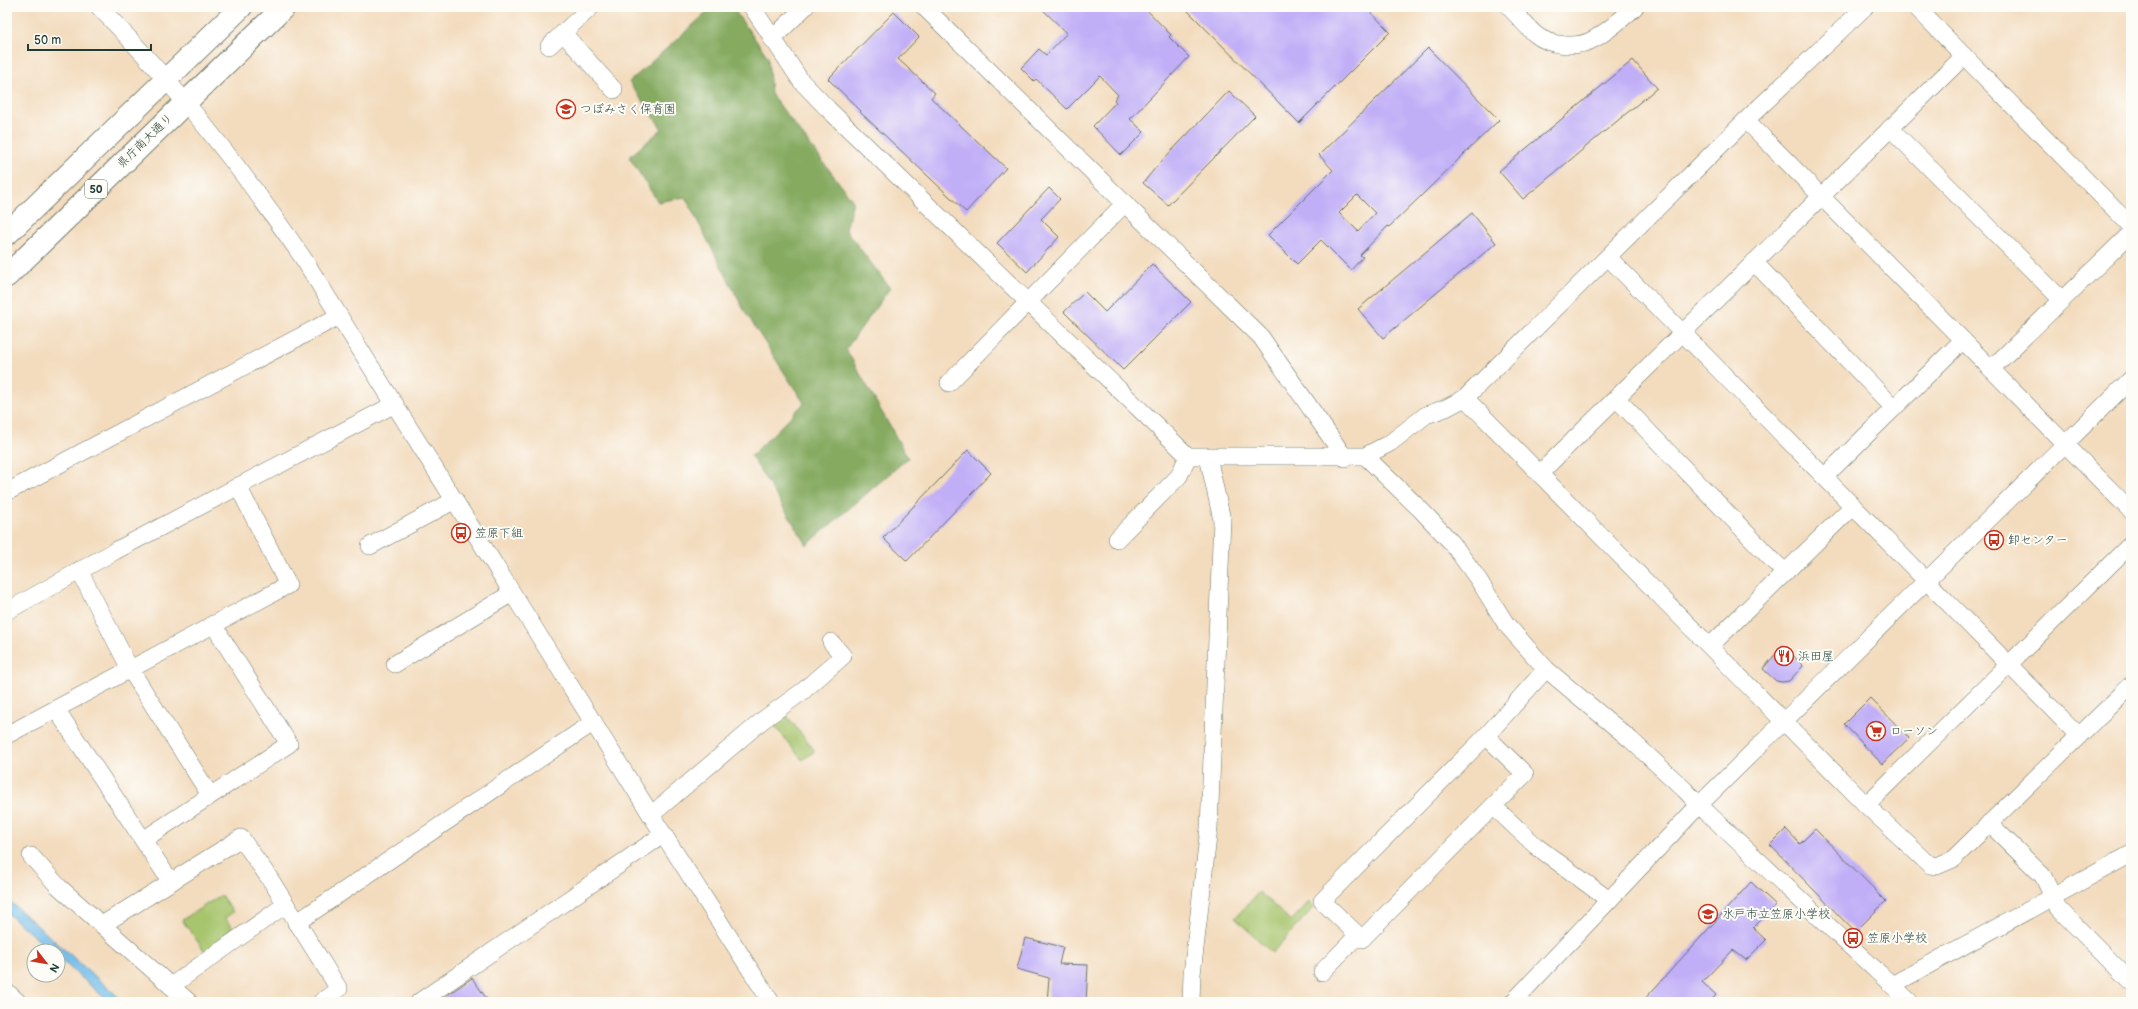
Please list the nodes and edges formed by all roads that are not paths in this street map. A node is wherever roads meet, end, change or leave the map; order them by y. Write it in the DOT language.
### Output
graph roads {
  1 [pos="99,7"];
  2 [pos="241,7"];
  3 [pos="284,7"];
  4 [pos="591,7"];
  5 [pos="752,7"];
  6 [pos="805,7"];
  7 [pos="924,7"];
  8 [pos="1509,7"];
  9 [pos="1635,7"];
  10 [pos="1865,7"];
  11 [pos="1916,7"];
  12 [pos="563,33"];
  13 [pos="772,39"];
  14 [pos="549,46"];
  15 [pos="1964,56"];
  16 [pos="165,79"];
  17 [pos="614,90"];
  18 [pos="185,102"];
  19 [pos="1746,120"];
  20 [pos="1890,128"];
  21 [pos="1821,196"];
  22 [pos="1125,203"];
  23 [pos="2131,226"];
  24 [pos="2131,233"];
  25 [pos="7,234"];
  26 [pos="1608,257"];
  27 [pos="1754,262"];
  28 [pos="7,276"];
  29 [pos="2062,300"];
  30 [pos="1028,303"];
  31 [pos="339,316"];
  32 [pos="1683,333"];
  33 [pos="1962,340"];
  34 [pos="1991,369"];
  35 [pos="2131,379"];
  36 [pos="950,382"];
  37 [pos="1465,398"];
  38 [pos="1616,398"];
  39 [pos="395,404"];
  40 [pos="1894,408"];
  41 [pos="2065,444"];
  42 [pos="1188,456"];
  43 [pos="1365,456"];
  44 [pos="1208,457"];
  45 [pos="1345,458"];
  46 [pos="1540,473"];
  47 [pos="1824,477"];
  48 [pos="238,486"];
  49 [pos="7,492"];
  50 [pos="455,500"];
  51 [pos="1853,506"];
  52 [pos="2131,511"];
  53 [pos="1117,539"];
  54 [pos="2131,544"];
  55 [pos="370,546"];
  56 [pos="79,570"];
  57 [pos="1785,573"];
  58 [pos="1926,580"];
  59 [pos="512,593"];
  60 [pos="7,611"];
  61 [pos="213,624"];
  62 [pos="831,642"];
  63 [pos="1710,646"];
  64 [pos="395,664"];
  65 [pos="2009,665"];
  66 [pos="130,669"];
  67 [pos="1546,669"];
  68 [pos="2131,685"];
  69 [pos="56,709"];
  70 [pos="1784,720"];
  71 [pos="594,722"];
  72 [pos="7,735"];
  73 [pos="1486,736"];
  74 [pos="2079,736"];
  75 [pos="210,795"];
  76 [pos="1698,805"];
  77 [pos="1866,805"];
  78 [pos="1492,806"];
  79 [pos="651,815"];
  80 [pos="1989,823"];
  81 [pos="664,834"];
  82 [pos="143,840"];
  83 [pos="2131,854"];
  84 [pos="31,856"];
  85 [pos="171,882"];
  86 [pos="2053,896"];
  87 [pos="1609,900"];
  88 [pos="286,905"];
  89 [pos="296,923"];
  90 [pos="102,925"];
  91 [pos="1358,935"];
  92 [pos="1322,972"];
  93 [pos="2131,982"];
  94 [pos="1892,985"];
  95 [pos="171,986"];
  96 [pos="7,992"];
  97 [pos="18,1002"];
  98 [pos="189,1002"];
  99 [pos="321,1002"];
  100 [pos="419,1002"];
  101 [pos="770,1002"];
  102 [pos="1191,1002"];
  103 [pos="1513,1002"];
  104 [pos="1910,1002"];
  1 -- 16 [label="street"];
  2 -- 16 [label="main road, 50"];
  3 -- 18 [label="main road, 県庁南大通り / 50"];
  4 -- 12 [label="street"];
  5 -- 13 [label="street"];
  6 -- 13 [label="street"];
  7 -- 22 [label="street"];
  8 -- 9 [label="street"];
  10 -- 19 [label="street"];
  11 -- 15 [label="street"];
  12 -- 14 [label="street"];
  12 -- 17 [label="street"];
  13 -- 30 [label="street"];
  15 -- 20 [label="street"];
  15 -- 23 [label="street"];
  16 -- 18 [label="street"];
  16 -- 25 [label="main road, 50"];
  18 -- 28 [label="main road, 県庁南大通り / 50"];
  18 -- 31 [label="street"];
  19 -- 21 [label="street"];
  19 -- 26 [label="street"];
  20 -- 21 [label="street"];
  20 -- 29 [label="street"];
  21 -- 27 [label="street"];
  21 -- 33 [label="street"];
  22 -- 30 [label="street"];
  22 -- 45 [label="street"];
  24 -- 29 [label="street"];
  26 -- 32 [label="street"];
  26 -- 37 [label="street"];
  27 -- 32 [label="street"];
  27 -- 40 [label="street"];
  29 -- 34 [label="street"];
  30 -- 36 [label="street"];
  30 -- 42 [label="street"];
  31 -- 39 [label="street"];
  31 -- 49 [label="street"];
  32 -- 38 [label="street"];
  32 -- 47 [label="street"];
  33 -- 34 [label="street"];
  33 -- 40 [label="street"];
  34 -- 41 [label="street"];
  35 -- 41 [label="street"];
  37 -- 43 [label="street"];
  37 -- 46 [label="street"];
  38 -- 46 [label="street"];
  38 -- 57 [label="street"];
  39 -- 48 [label="street"];
  39 -- 50 [label="street"];
  40 -- 47 [label="street"];
  41 -- 52 [label="street"];
  41 -- 58 [label="street"];
  42 -- 44 [label="street"];
  42 -- 53 [label="street"];
  43 -- 45 [label="street"];
  43 -- 67 [label="street"];
  44 -- 45 [label="street"];
  44 -- 102 [label="street"];
  46 -- 63 [label="street"];
  47 -- 51 [label="street"];
  48 -- 56 [label="street"];
  48 -- 61 [label="street"];
  50 -- 55 [label="street"];
  50 -- 59 [label="street"];
  51 -- 57 [label="street"];
  51 -- 58 [label="street"];
  54 -- 65 [label="street"];
  56 -- 60 [label="street"];
  56 -- 66 [label="street"];
  57 -- 63 [label="street"];
  58 -- 65 [label="street"];
  58 -- 70 [label="street"];
  59 -- 64 [label="street"];
  59 -- 71 [label="street"];
  61 -- 66 [label="street"];
  61 -- 75 [label="street"];
  62 -- 79 [label="street"];
  63 -- 70 [label="street"];
  65 -- 74 [label="street"];
  65 -- 77 [label="street"];
  66 -- 69 [label="street"];
  66 -- 75 [label="street"];
  67 -- 73 [label="street"];
  67 -- 76 [label="street"];
  68 -- 74 [label="street"];
  69 -- 72 [label="street"];
  69 -- 82 [label="street"];
  70 -- 76 [label="street"];
  70 -- 77 [label="street"];
  71 -- 79 [label="street"];
  71 -- 89 [label="street"];
  73 -- 78 [label="street"];
  73 -- 91 [label="street"];
  74 -- 80 [label="street"];
  75 -- 82 [label="street"];
  76 -- 87 [label="street"];
  76 -- 94 [label="street"];
  77 -- 80 [label="street"];
  78 -- 87 [label="street"];
  78 -- 91 [label="street"];
  79 -- 81 [label="street"];
  80 -- 86 [label="street"];
  81 -- 100 [label="street"];
  81 -- 101 [label="street"];
  82 -- 85 [label="street"];
  83 -- 86 [label="street"];
  84 -- 90 [label="street"];
  85 -- 88 [label="street"];
  85 -- 90 [label="street"];
  86 -- 93 [label="street"];
  86 -- 94 [label="street"];
  87 -- 103 [label="street"];
  88 -- 89 [label="street"];
  88 -- 95 [label="street"];
  89 -- 99 [label="street"];
  90 -- 95 [label="street"];
  91 -- 92 [label="street"];
  94 -- 104 [label="street"];
  95 -- 98 [label="street"];
  96 -- 97 [label="street"];
}
